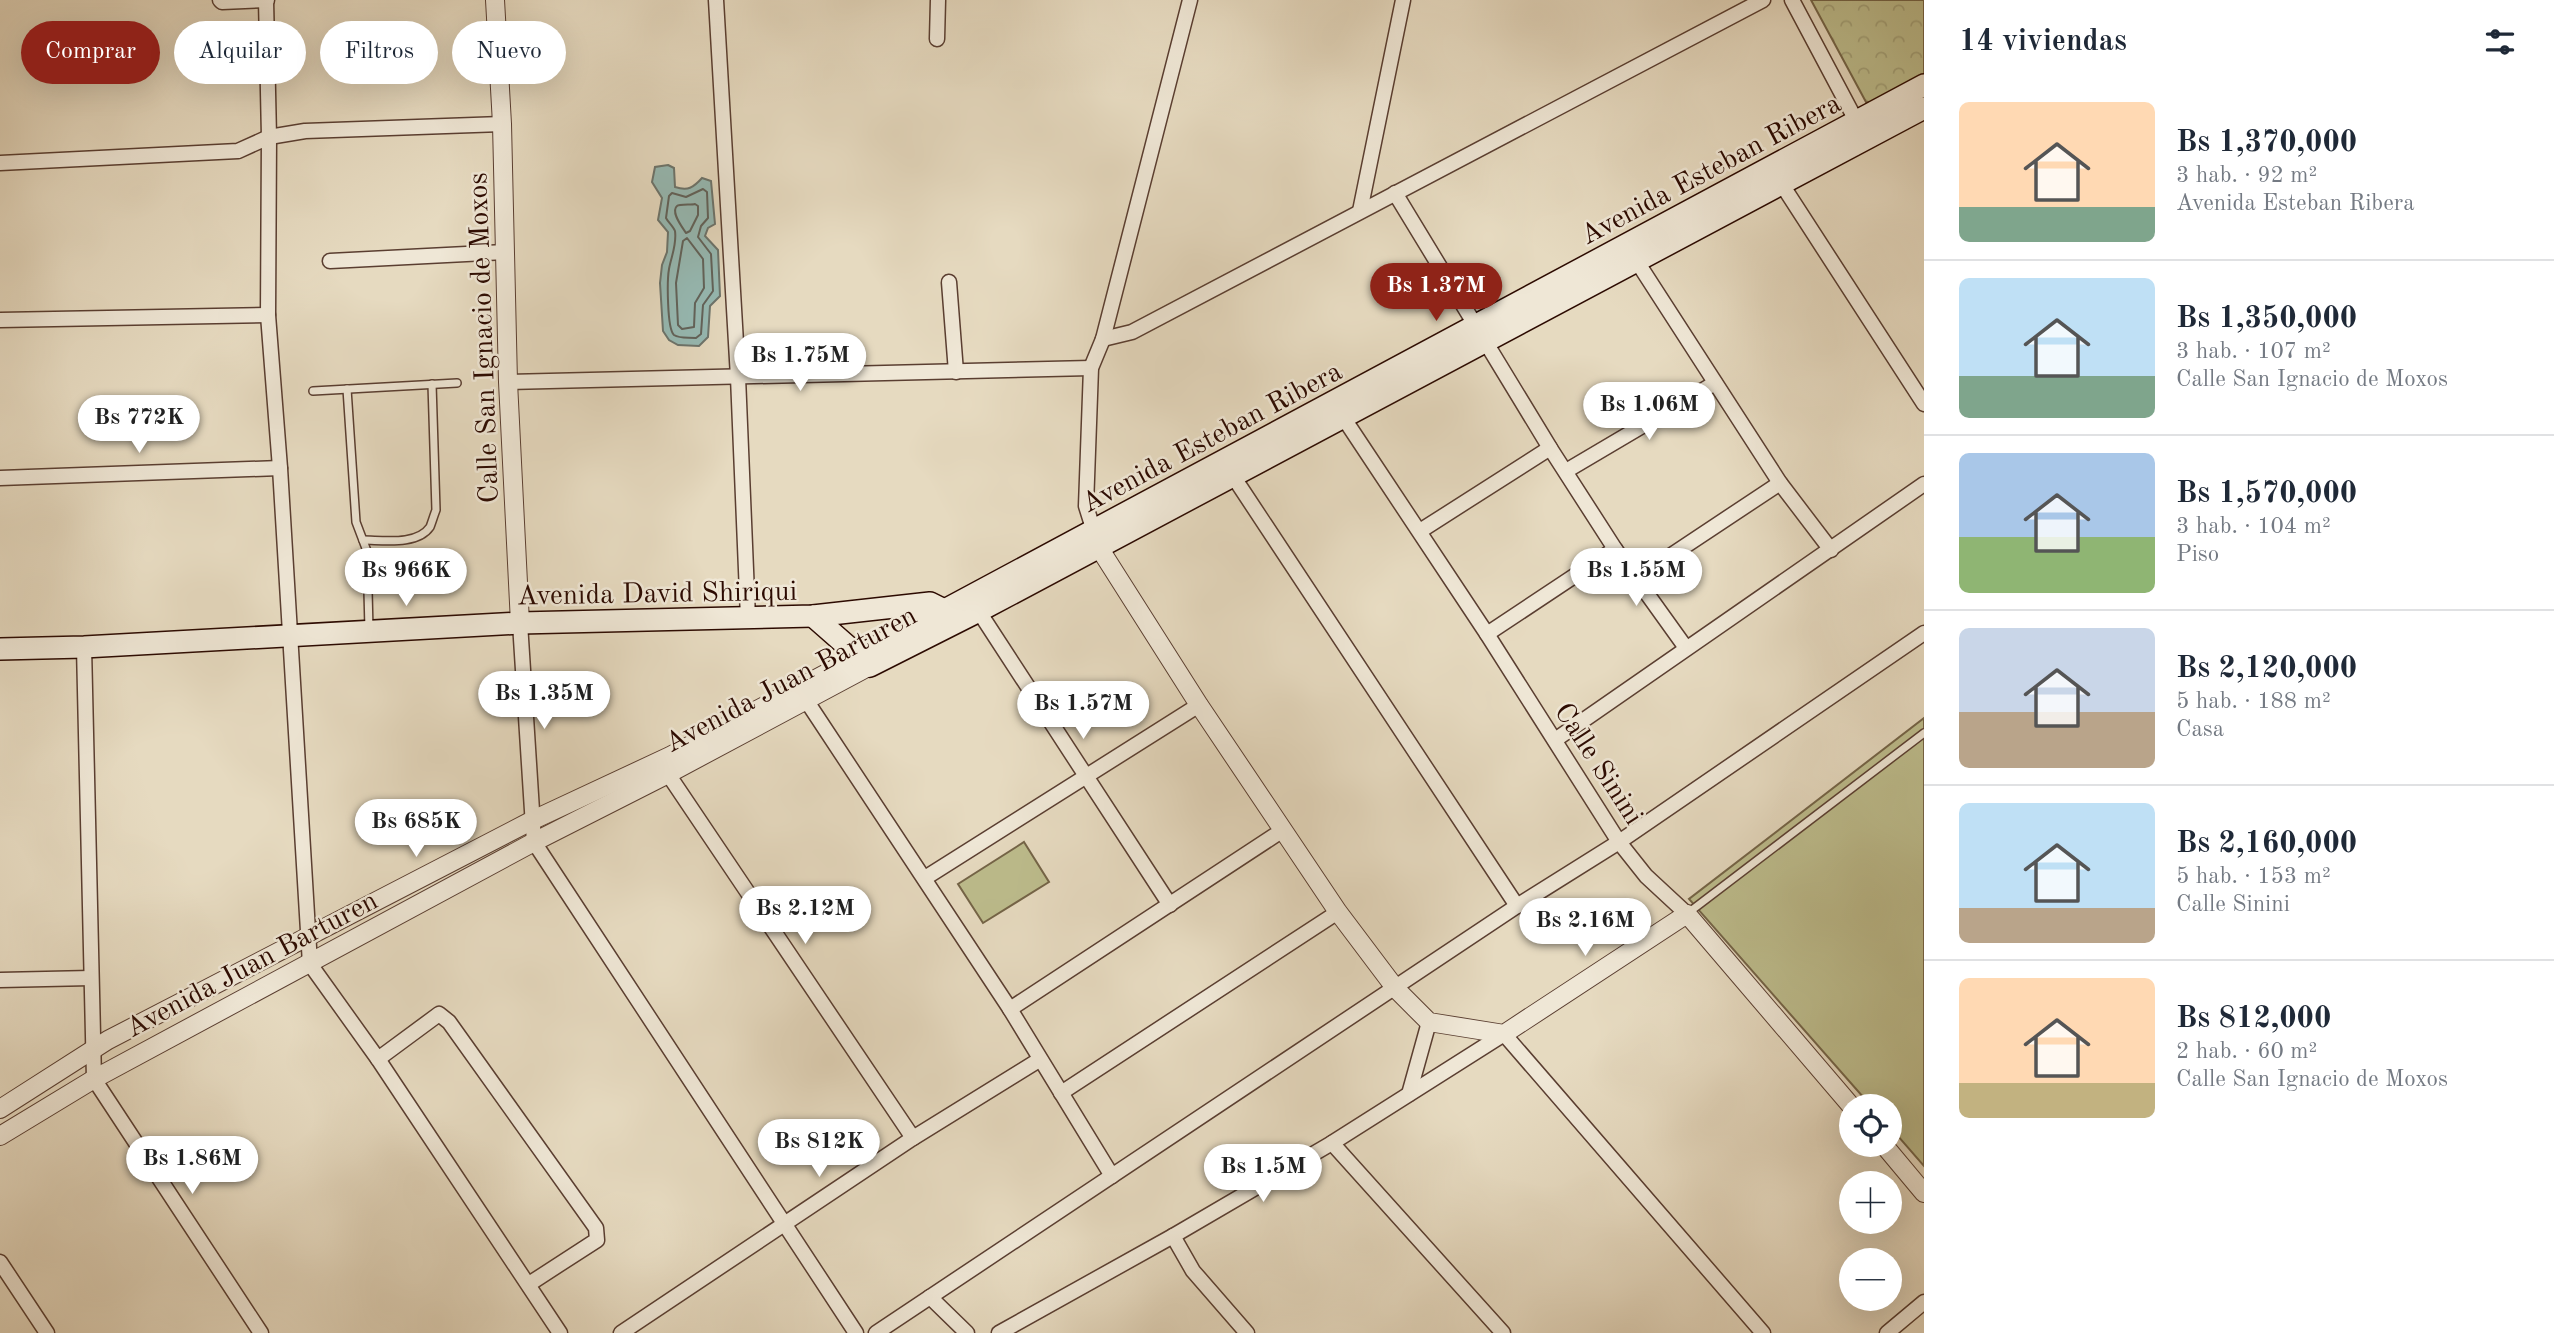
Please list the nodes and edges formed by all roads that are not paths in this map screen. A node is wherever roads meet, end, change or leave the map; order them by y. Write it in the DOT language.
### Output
graph roads {
  1 [pos="220,0"];
  2 [pos="267,0"];
  3 [pos="495,0"];
  4 [pos="716,0"];
  5 [pos="938,0"];
  6 [pos="1190,0"];
  7 [pos="1402,0"];
  8 [pos="1763,0"];
  9 [pos="1792,0"];
  10 [pos="937,39"];
  11 [pos="1924,85"];
  12 [pos="1924,108"];
  13 [pos="502,124"];
  14 [pos="1861,130"];
  15 [pos="269,138"];
  16 [pos="0,163"];
  17 [pos="1781,183"];
  18 [pos="1395,194"];
  19 [pos="1360,211"];
  20 [pos="505,251"];
  21 [pos="1636,260"];
  22 [pos="330,261"];
  23 [pos="949,282"];
  24 [pos="268,315"];
  25 [pos="0,320"];
  26 [pos="1479,333"];
  27 [pos="1103,339"];
  28 [pos="1091,368"];
  29 [pos="956,372"];
  30 [pos="738,377"];
  31 [pos="508,382"];
  32 [pos="457,383"];
  33 [pos="1715,383"];
  34 [pos="432,384"];
  35 [pos="347,389"];
  36 [pos="313,391"];
  37 [pos="1924,404"];
  38 [pos="1343,416"];
  39 [pos="1550,448"];
  40 [pos="280,468"];
  41 [pos="1566,471"];
  42 [pos="1233,476"];
  43 [pos="0,478"];
  44 [pos="1780,483"];
  45 [pos="1924,484"];
  46 [pos="1420,531"];
  47 [pos="1096,538"];
  48 [pos="363,540"];
  49 [pos="1615,549"];
  50 [pos="1831,550"];
  51 [pos="1637,578"];
  52 [pos="974,604"];
  53 [pos="813,616"];
  54 [pos="948,617"];
  55 [pos="748,618"];
  56 [pos="520,623"];
  57 [pos="369,631"];
  58 [pos="1924,633"];
  59 [pos="1487,634"];
  60 [pos="289,635"];
  61 [pos="84,647"];
  62 [pos="1686,648"];
  63 [pos="0,649"];
  64 [pos="865,661"];
  65 [pos="806,700"];
  66 [pos="1199,705"];
  67 [pos="1924,733"];
  68 [pos="1555,740"];
  69 [pos="668,774"];
  70 [pos="1085,776"];
  71 [pos="533,820"];
  72 [pos="1283,830"];
  73 [pos="534,842"];
  74 [pos="1622,846"];
  75 [pos="925,878"];
  76 [pos="1170,905"];
  77 [pos="1517,906"];
  78 [pos="1338,912"];
  79 [pos="1687,914"];
  80 [pos="308,936"];
  81 [pos="310,964"];
  82 [pos="91,978"];
  83 [pos="0,980"];
  84 [pos="1396,989"];
  85 [pos="1010,1009"];
  86 [pos="1429,1022"];
  87 [pos="1504,1034"];
  88 [pos="93,1050"];
  89 [pos="378,1059"];
  90 [pos="1040,1060"];
  91 [pos="94,1079"];
  92 [pos="1061,1093"];
  93 [pos="1409,1094"];
  94 [pos="1841,1094"];
  95 [pos="0,1110"];
  96 [pos="0,1136"];
  97 [pos="913,1138"];
  98 [pos="1332,1143"];
  99 [pos="1894,1157"];
  100 [pos="1112,1176"];
  101 [pos="1924,1193"];
  102 [pos="785,1223"];
  103 [pos="1173,1236"];
  104 [pos="0,1262"];
  105 [pos="529,1284"];
  106 [pos="930,1297"];
  107 [pos="1924,1302"];
  108 [pos="47,1333"];
  109 [pos="261,1333"];
  110 [pos="560,1333"];
  111 [pos="621,1333"];
  112 [pos="856,1333"];
  113 [pos="876,1333"];
  114 [pos="967,1333"];
  115 [pos="999,1333"];
  116 [pos="1247,1333"];
  117 [pos="1503,1333"];
  118 [pos="1763,1333"];
  119 [pos="1887,1333"];
  1 -- 2 [label="street"];
  2 -- 15 [label="street"];
  3 -- 13 [label="street, Calle San Ignacio de Moxos"];
  4 -- 30 [label="street"];
  5 -- 10 [label="street"];
  6 -- 27 [label="street"];
  7 -- 19 [label="street"];
  8 -- 18 [label="street"];
  9 -- 14 [label="street"];
  11 -- 14 [label="main road, Avenida Esteban Ribera"];
  12 -- 14 [label="main road, Avenida Esteban Ribera"];
  13 -- 15 [label="street"];
  13 -- 20 [label="street, Calle San Ignacio de Moxos"];
  14 -- 17 [label="main road, Avenida Esteban Ribera"];
  14 -- 26 [label="main road, Avenida Esteban Ribera"];
  15 -- 16 [label="street"];
  15 -- 24 [label="street"];
  17 -- 21 [label="main road, Avenida Esteban Ribera"];
  17 -- 37 [label="street"];
  18 -- 19 [label="street"];
  18 -- 26 [label="street"];
  19 -- 27 [label="street"];
  20 -- 22 [label="street"];
  20 -- 31 [label="street, Calle San Ignacio de Moxos"];
  21 -- 26 [label="main road, Avenida Esteban Ribera"];
  21 -- 33 [label="street"];
  23 -- 29 [label="street"];
  24 -- 25 [label="street"];
  24 -- 40 [label="street"];
  26 -- 38 [label="main road, Avenida Esteban Ribera"];
  26 -- 39 [label="street"];
  26 -- 47 [label="main road, Avenida Esteban Ribera"];
  27 -- 28 [label="street"];
  28 -- 29 [label="street"];
  28 -- 47 [label="street"];
  29 -- 30 [label="street"];
  30 -- 31 [label="street"];
  30 -- 55 [label="street"];
  31 -- 56 [label="street, Calle San Ignacio de Moxos"];
  32 -- 34 [label="lane"];
  33 -- 41 [label="street"];
  33 -- 44 [label="street"];
  34 -- 35 [label="lane"];
  34 -- 48 [label="lane"];
  35 -- 36 [label="lane"];
  35 -- 48 [label="lane"];
  38 -- 42 [label="main road, Avenida Esteban Ribera"];
  38 -- 46 [label="street, Calle Sinini"];
  39 -- 41 [label="street"];
  39 -- 46 [label="street"];
  40 -- 43 [label="street"];
  40 -- 60 [label="street"];
  41 -- 49 [label="street"];
  42 -- 47 [label="main road, Avenida Esteban Ribera"];
  42 -- 77 [label="street"];
  44 -- 50 [label="street"];
  44 -- 51 [label="street"];
  45 -- 50 [label="street"];
  46 -- 59 [label="street, Calle Sinini"];
  47 -- 52 [label="main road, Avenida Esteban Ribera"];
  47 -- 66 [label="street"];
  48 -- 57 [label="lane"];
  49 -- 51 [label="street"];
  49 -- 59 [label="street"];
  50 -- 62 [label="street"];
  51 -- 62 [label="street"];
  52 -- 54 [label="main road, Avenida Juan Barturen"];
  52 -- 70 [label="street"];
  53 -- 54 [label="main road, Avenida David Shiriqui"];
  53 -- 55 [label="main road, Avenida David Shiriqui"];
  53 -- 64 [label="main road, Avenida David Shiriqui"];
  54 -- 64 [label="main road, Avenida Juan Barturen"];
  55 -- 56 [label="main road, Avenida David Shiriqui"];
  56 -- 57 [label="main road, Avenida David Shiriqui"];
  56 -- 71 [label="street, Calle San Ignacio de Moxos"];
  57 -- 60 [label="main road, Avenida David Shiriqui"];
  58 -- 74 [label="street"];
  59 -- 68 [label="street, Calle Sinini"];
  60 -- 61 [label="main road, Avenida David Shiriqui"];
  60 -- 80 [label="street"];
  61 -- 63 [label="main road, Avenida David Shiriqui"];
  61 -- 82 [label="street"];
  62 -- 68 [label="street"];
  64 -- 65 [label="street, Avenida Juan Barturen"];
  64 -- 71 [label="street, Avenida Juan Barturen"];
  65 -- 69 [label="street, Avenida Juan Barturen"];
  65 -- 75 [label="street"];
  66 -- 70 [label="street"];
  66 -- 72 [label="street"];
  67 -- 79 [label="lane"];
  68 -- 74 [label="street, Calle Sinini"];
  69 -- 73 [label="street, Avenida Juan Barturen"];
  69 -- 97 [label="street"];
  70 -- 75 [label="street"];
  70 -- 76 [label="street"];
  71 -- 73 [label="street, Calle San Ignacio de Moxos"];
  71 -- 80 [label="street, Avenida Juan Barturen"];
  72 -- 76 [label="street"];
  72 -- 78 [label="street"];
  73 -- 81 [label="street, Avenida Juan Barturen"];
  73 -- 102 [label="street"];
  74 -- 77 [label="street"];
  74 -- 79 [label="street, Calle Sinini"];
  75 -- 85 [label="street"];
  76 -- 85 [label="street"];
  77 -- 84 [label="street"];
  78 -- 84 [label="street"];
  78 -- 92 [label="street"];
  79 -- 87 [label="street"];
  79 -- 94 [label="street, Calle Sinini"];
  80 -- 81 [label="street"];
  80 -- 88 [label="street, Avenida Juan Barturen"];
  81 -- 89 [label="street"];
  81 -- 91 [label="street, Avenida Juan Barturen"];
  82 -- 83 [label="street"];
  82 -- 88 [label="street"];
  84 -- 86 [label="street"];
  84 -- 100 [label="street"];
  85 -- 90 [label="street"];
  86 -- 87 [label="street"];
  86 -- 93 [label="street"];
  87 -- 93 [label="street"];
  87 -- 118 [label="street"];
  88 -- 91 [label="street"];
  88 -- 95 [label="street, Avenida Juan Barturen"];
  89 -- 105 [label="street"];
  89 -- 105 [label="street"];
  90 -- 92 [label="street"];
  90 -- 97 [label="street"];
  91 -- 96 [label="street, Avenida Juan Barturen"];
  91 -- 109 [label="street"];
  92 -- 100 [label="street"];
  93 -- 98 [label="street"];
  97 -- 102 [label="street"];
  98 -- 103 [label="street"];
  98 -- 117 [label="street"];
  99 -- 101 [label="street"];
  100 -- 106 [label="street"];
  102 -- 111 [label="street"];
  102 -- 112 [label="street"];
  103 -- 115 [label="street"];
  103 -- 116 [label="street"];
  104 -- 108 [label="street"];
  105 -- 110 [label="street"];
  106 -- 113 [label="street"];
  106 -- 114 [label="street"];
  107 -- 119 [label="street"];
}
